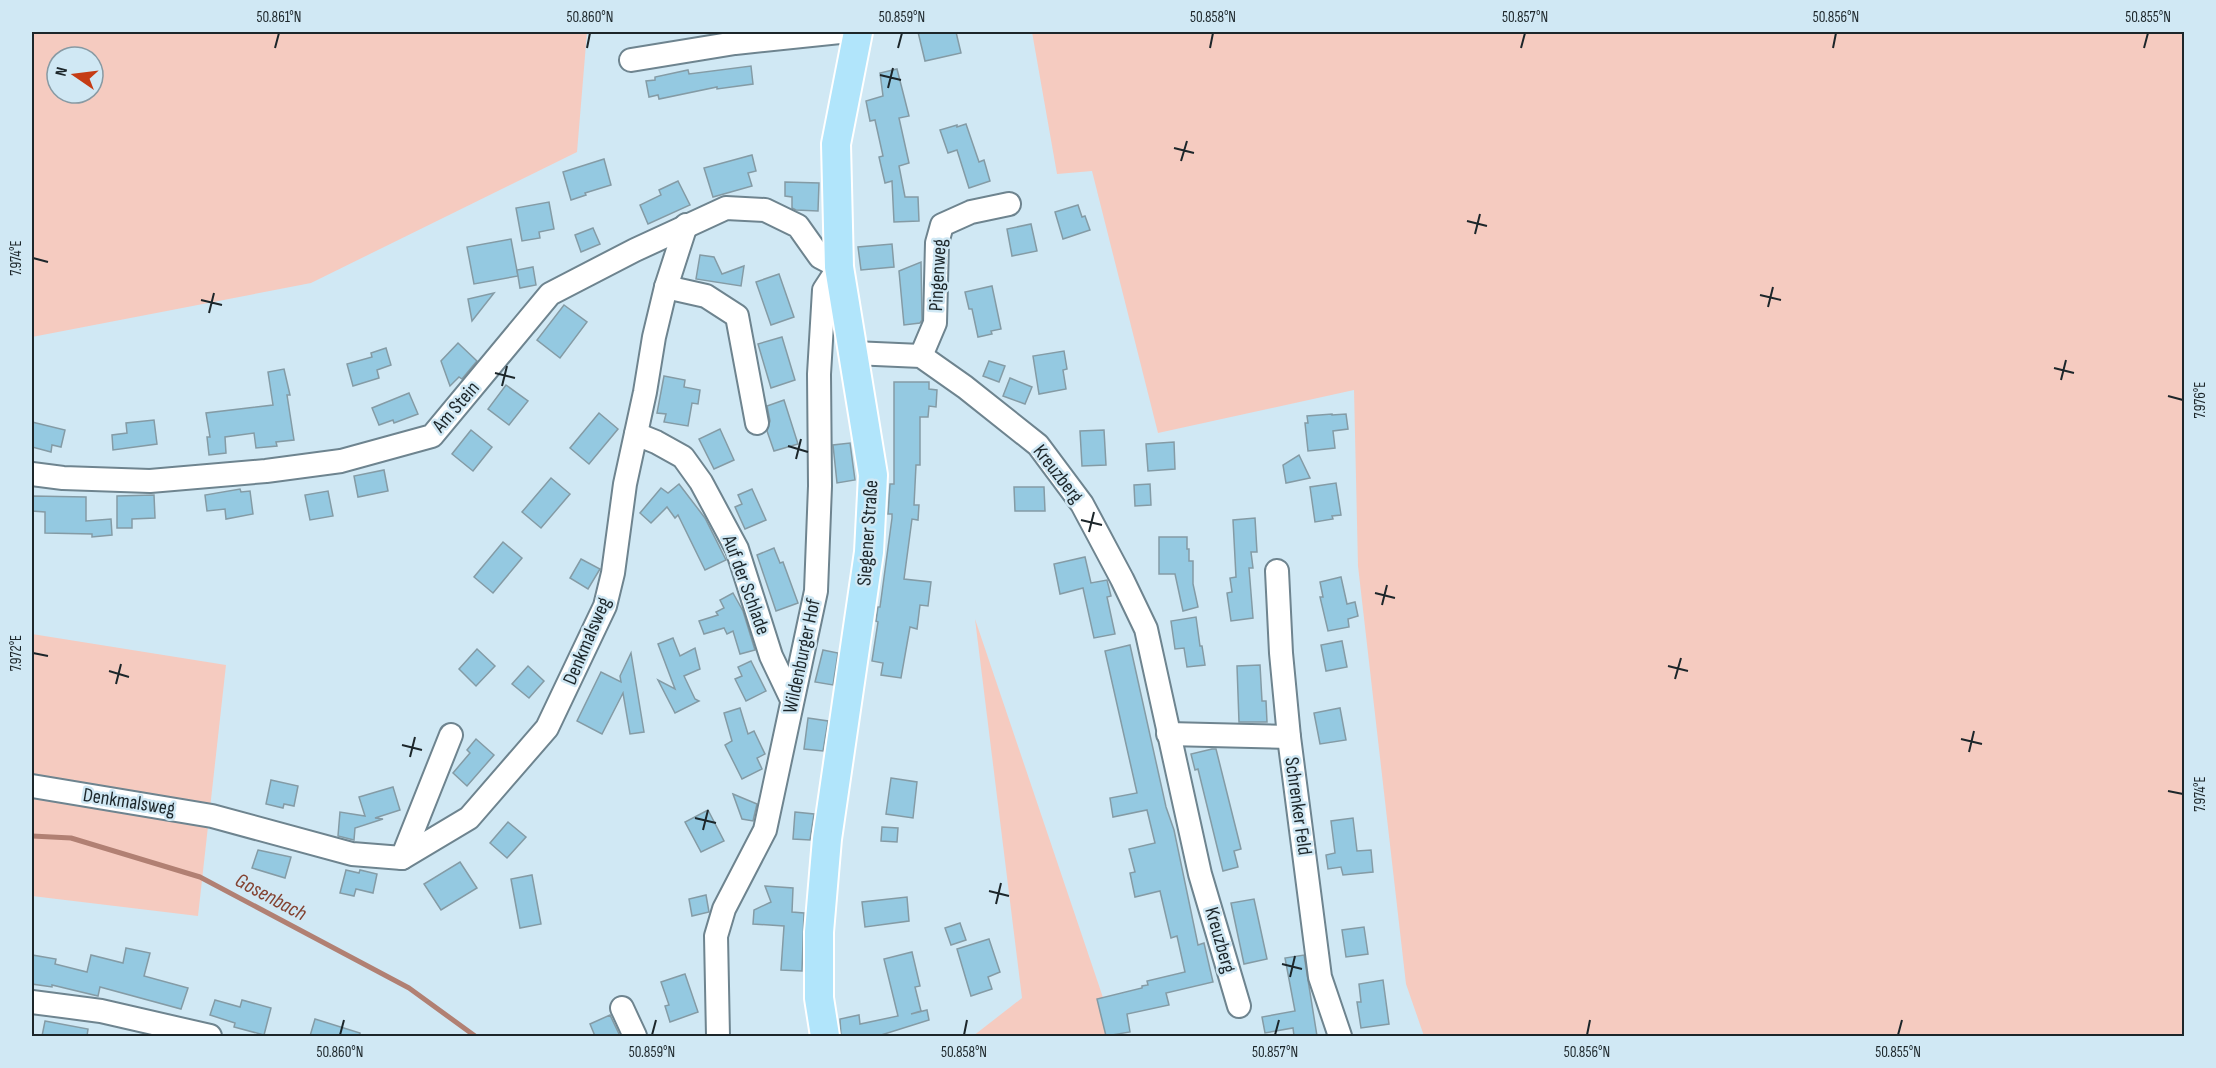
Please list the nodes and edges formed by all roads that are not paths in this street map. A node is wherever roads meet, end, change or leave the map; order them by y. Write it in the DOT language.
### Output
graph roads {
  1 [pos="840,32"];
  2 [pos="858,32"];
  3 [pos="631,60"];
  4 [pos="1009,204"];
  5 [pos="686,225"];
  6 [pos="839,267"];
  7 [pos="666,287"];
  8 [pos="853,353"];
  9 [pos="921,356"];
  10 [pos="757,423"];
  11 [pos="636,434"];
  12 [pos="32,474"];
  13 [pos="1277,572"];
  14 [pos="792,700"];
  15 [pos="1168,734"];
  16 [pos="451,735"];
  17 [pos="1289,737"];
  18 [pos="32,786"];
  19 [pos="402,858"];
  20 [pos="32,1002"];
  21 [pos="1239,1006"];
  22 [pos="622,1008"];
  23 [pos="210,1036"];
  24 [pos="634,1036"];
  25 [pos="718,1036"];
  26 [pos="825,1036"];
  27 [pos="1340,1036"];
  1 -- 3 [label="street"];
  2 -- 6 [label="main road, Siegener Straße"];
  4 -- 9 [label="street, Pingenweg"];
  5 -- 6 [label="street, Am Stein"];
  5 -- 7 [label="street, Denkmalsweg"];
  5 -- 12 [label="street, Am Stein"];
  6 -- 8 [label="main road, Siegener Straße"];
  6 -- 14 [label="street, Wildenburger Hof"];
  7 -- 10 [label="street"];
  7 -- 11 [label="street, Denkmalsweg"];
  8 -- 9 [label="street"];
  8 -- 26 [label="main road, Siegener Straße"];
  9 -- 15 [label="street, Kreuzberg"];
  11 -- 14 [label="street, Auf der Schlade"];
  11 -- 19 [label="street, Denkmalsweg"];
  13 -- 17 [label="street, Schrenker Feld"];
  14 -- 25 [label="street, Wildenburger Hof"];
  15 -- 17 [label="street"];
  15 -- 21 [label="street, Kreuzberg"];
  16 -- 19 [label="street"];
  17 -- 27 [label="street, Schrenker Feld"];
  18 -- 19 [label="street, Denkmalsweg"];
  20 -- 23 [label="street"];
  22 -- 24 [label="street"];
}
